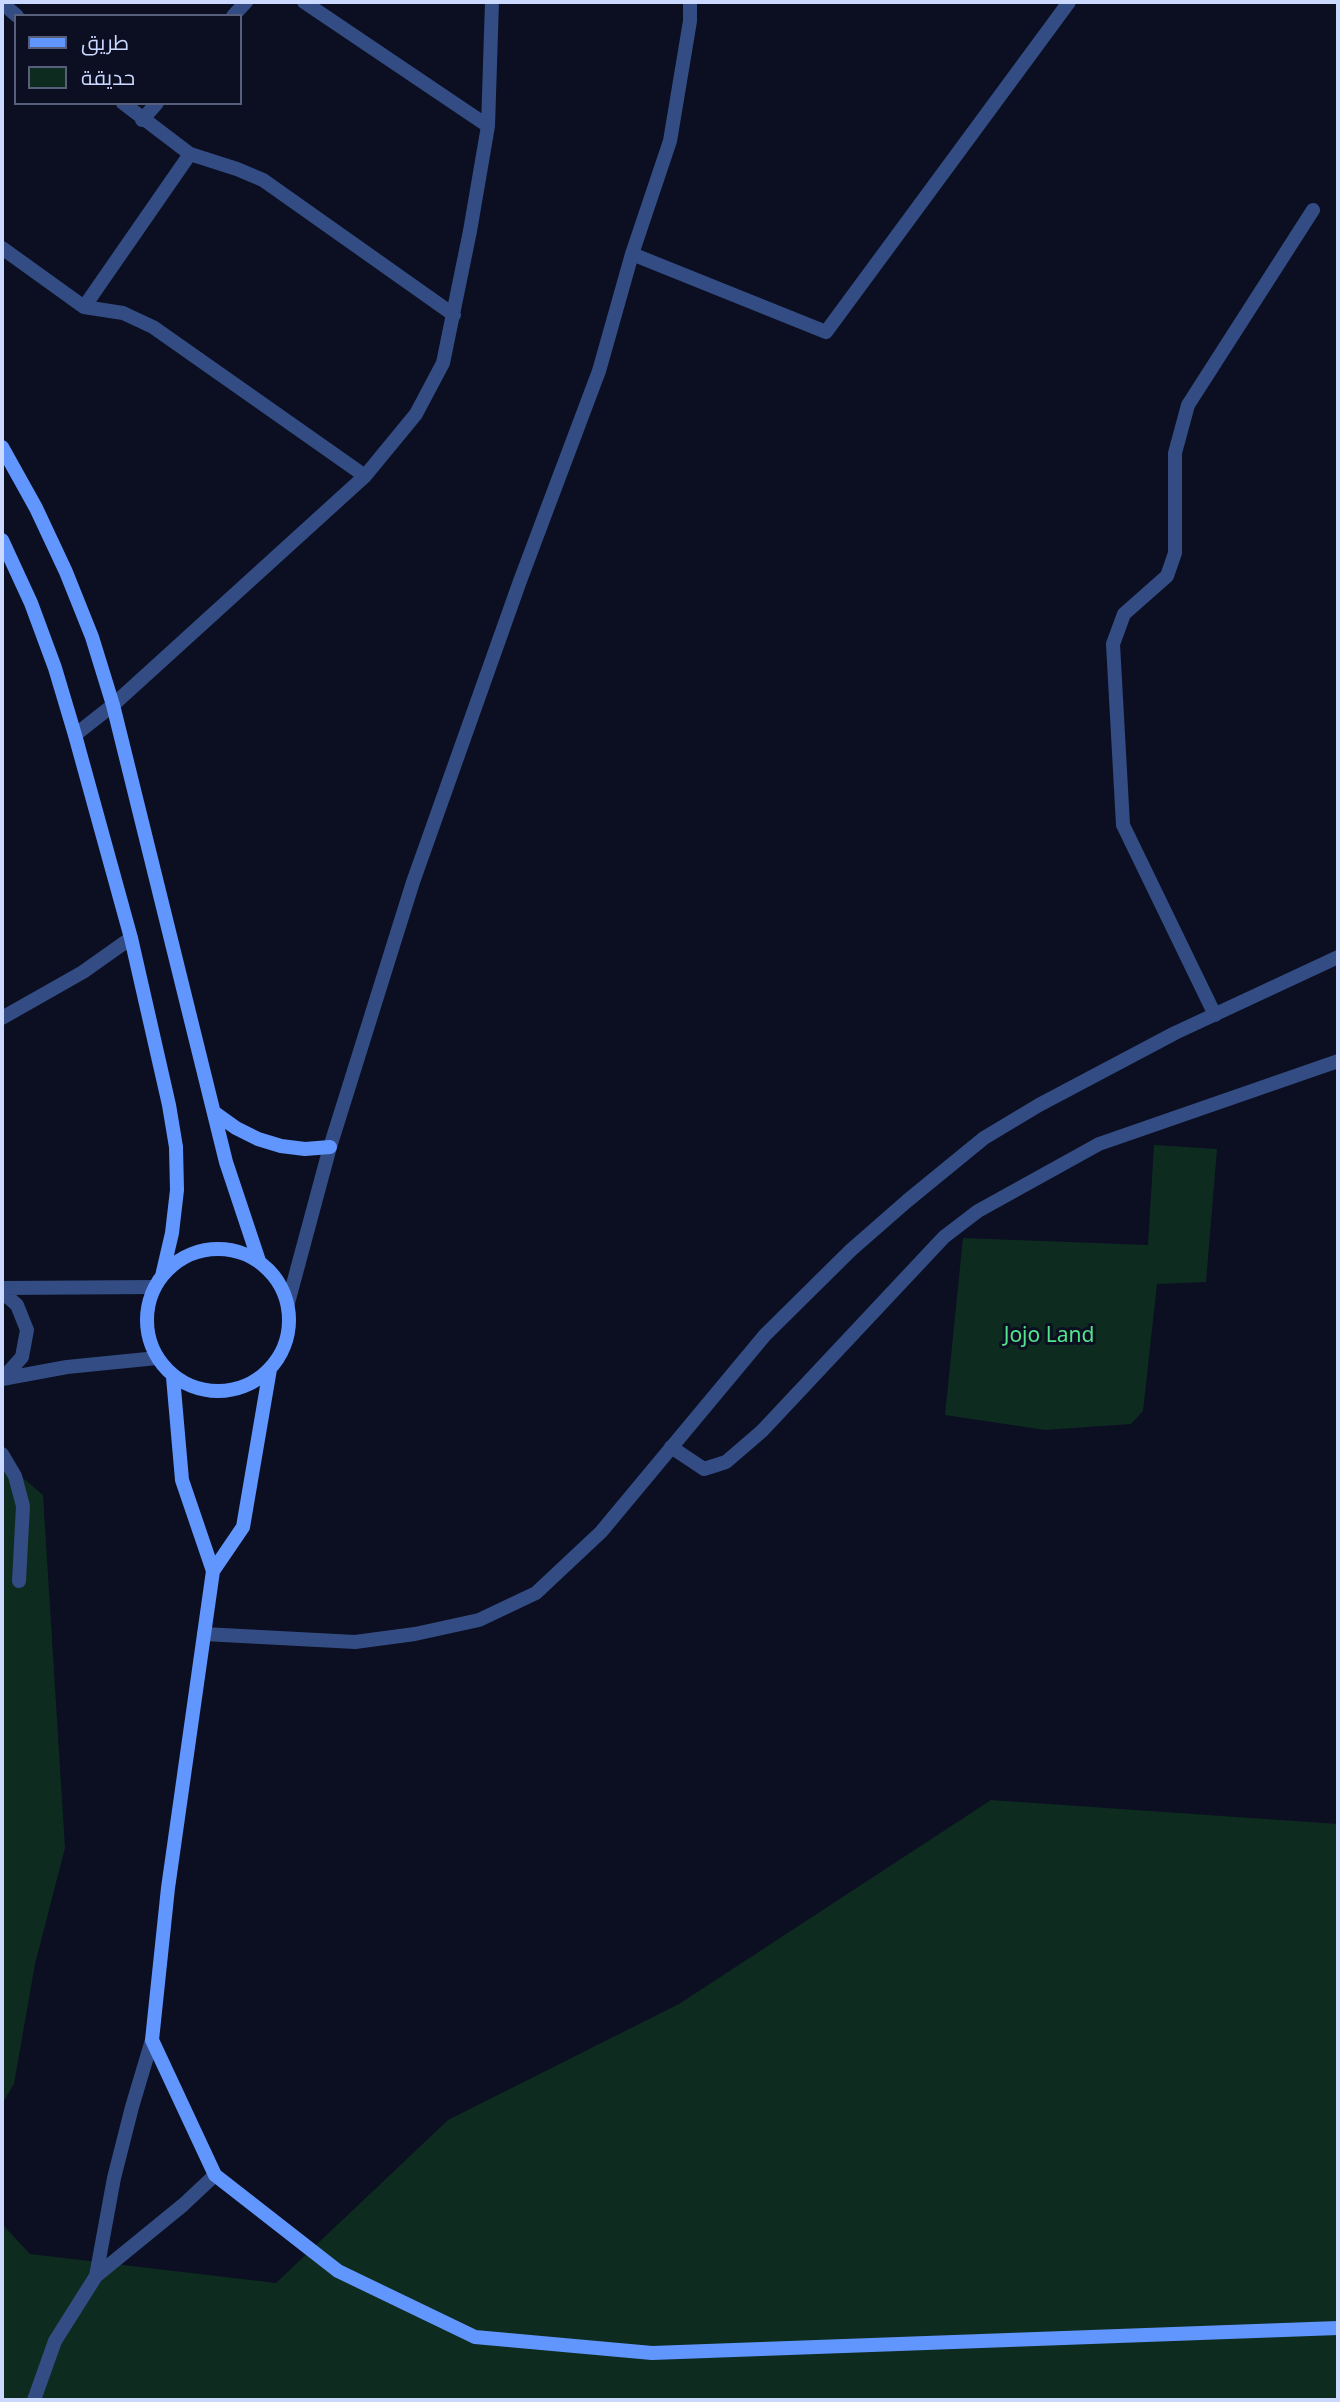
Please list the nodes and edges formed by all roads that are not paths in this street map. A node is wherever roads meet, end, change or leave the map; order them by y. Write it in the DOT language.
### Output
graph roads {
  1 [pos="304,2"];
  2 [pos="492,2"];
  3 [pos="690,2"];
  4 [pos="1069,2"];
  5 [pos="125,105"];
  6 [pos="155,105"];
  7 [pos="142,120"];
  8 [pos="488,126"];
  9 [pos="190,154"];
  10 [pos="1313,210"];
  11 [pos="2,248"];
  12 [pos="632,254"];
  13 [pos="84,307"];
  14 [pos="454,315"];
  15 [pos="2,447"];
  16 [pos="365,476"];
  17 [pos="2,540"];
  18 [pos="113,705"];
  19 [pos="75,735"];
  20 [pos="131,939"];
  21 [pos="1338,957"];
  22 [pos="1215,1015"];
  23 [pos="2,1018"];
  24 [pos="1338,1060"];
  25 [pos="215,1113"];
  26 [pos="330,1147"];
  27 [pos="259,1261"];
  28 [pos="159,1282"];
  29 [pos="2,1290"];
  30 [pos="288,1303"];
  31 [pos="157,1358"];
  32 [pos="271,1369"];
  33 [pos="173,1377"];
  34 [pos="2,1378"];
  35 [pos="671,1447"];
  36 [pos="2,1454"];
  37 [pos="213,1571"];
  38 [pos="19,1581"];
  39 [pos="204,1633"];
  40 [pos="152,2040"];
  41 [pos="215,2175"];
  42 [pos="96,2276"];
  43 [pos="1338,2329"];
  44 [pos="34,2400"];
  1 -- 8 [label="street"];
  2 -- 8 [label="street"];
  3 -- 12 [label="street"];
  4 -- 12 [label="street"];
  5 -- 7 [label="street"];
  6 -- 7 [label="street"];
  7 -- 9 [label="street"];
  8 -- 14 [label="street"];
  9 -- 13 [label="street"];
  9 -- 14 [label="street"];
  10 -- 22 [label="street"];
  11 -- 13 [label="street"];
  12 -- 26 [label="street"];
  13 -- 16 [label="street"];
  14 -- 16 [label="street"];
  15 -- 18 [label="main road"];
  16 -- 18 [label="street"];
  17 -- 19 [label="main road"];
  18 -- 19 [label="street"];
  18 -- 25 [label="main road"];
  19 -- 20 [label="main road"];
  20 -- 23 [label="street"];
  20 -- 28 [label="main road"];
  21 -- 22 [label="street"];
  22 -- 35 [label="street"];
  24 -- 35 [label="street"];
  25 -- 26 [label="main road"];
  25 -- 27 [label="main road"];
  26 -- 30 [label="street"];
  27 -- 28 [label="main road"];
  27 -- 30 [label="main road"];
  28 -- 29 [label="street"];
  28 -- 31 [label="main road"];
  29 -- 34 [label="street"];
  30 -- 32 [label="main road"];
  31 -- 33 [label="main road"];
  31 -- 34 [label="street"];
  32 -- 33 [label="main road"];
  32 -- 37 [label="main road"];
  33 -- 37 [label="main road"];
  35 -- 39 [label="street"];
  36 -- 38 [label="street"];
  37 -- 39 [label="main road"];
  39 -- 40 [label="main road"];
  40 -- 41 [label="main road"];
  40 -- 42 [label="street"];
  41 -- 42 [label="street"];
  41 -- 43 [label="main road"];
  42 -- 44 [label="street"];
}
